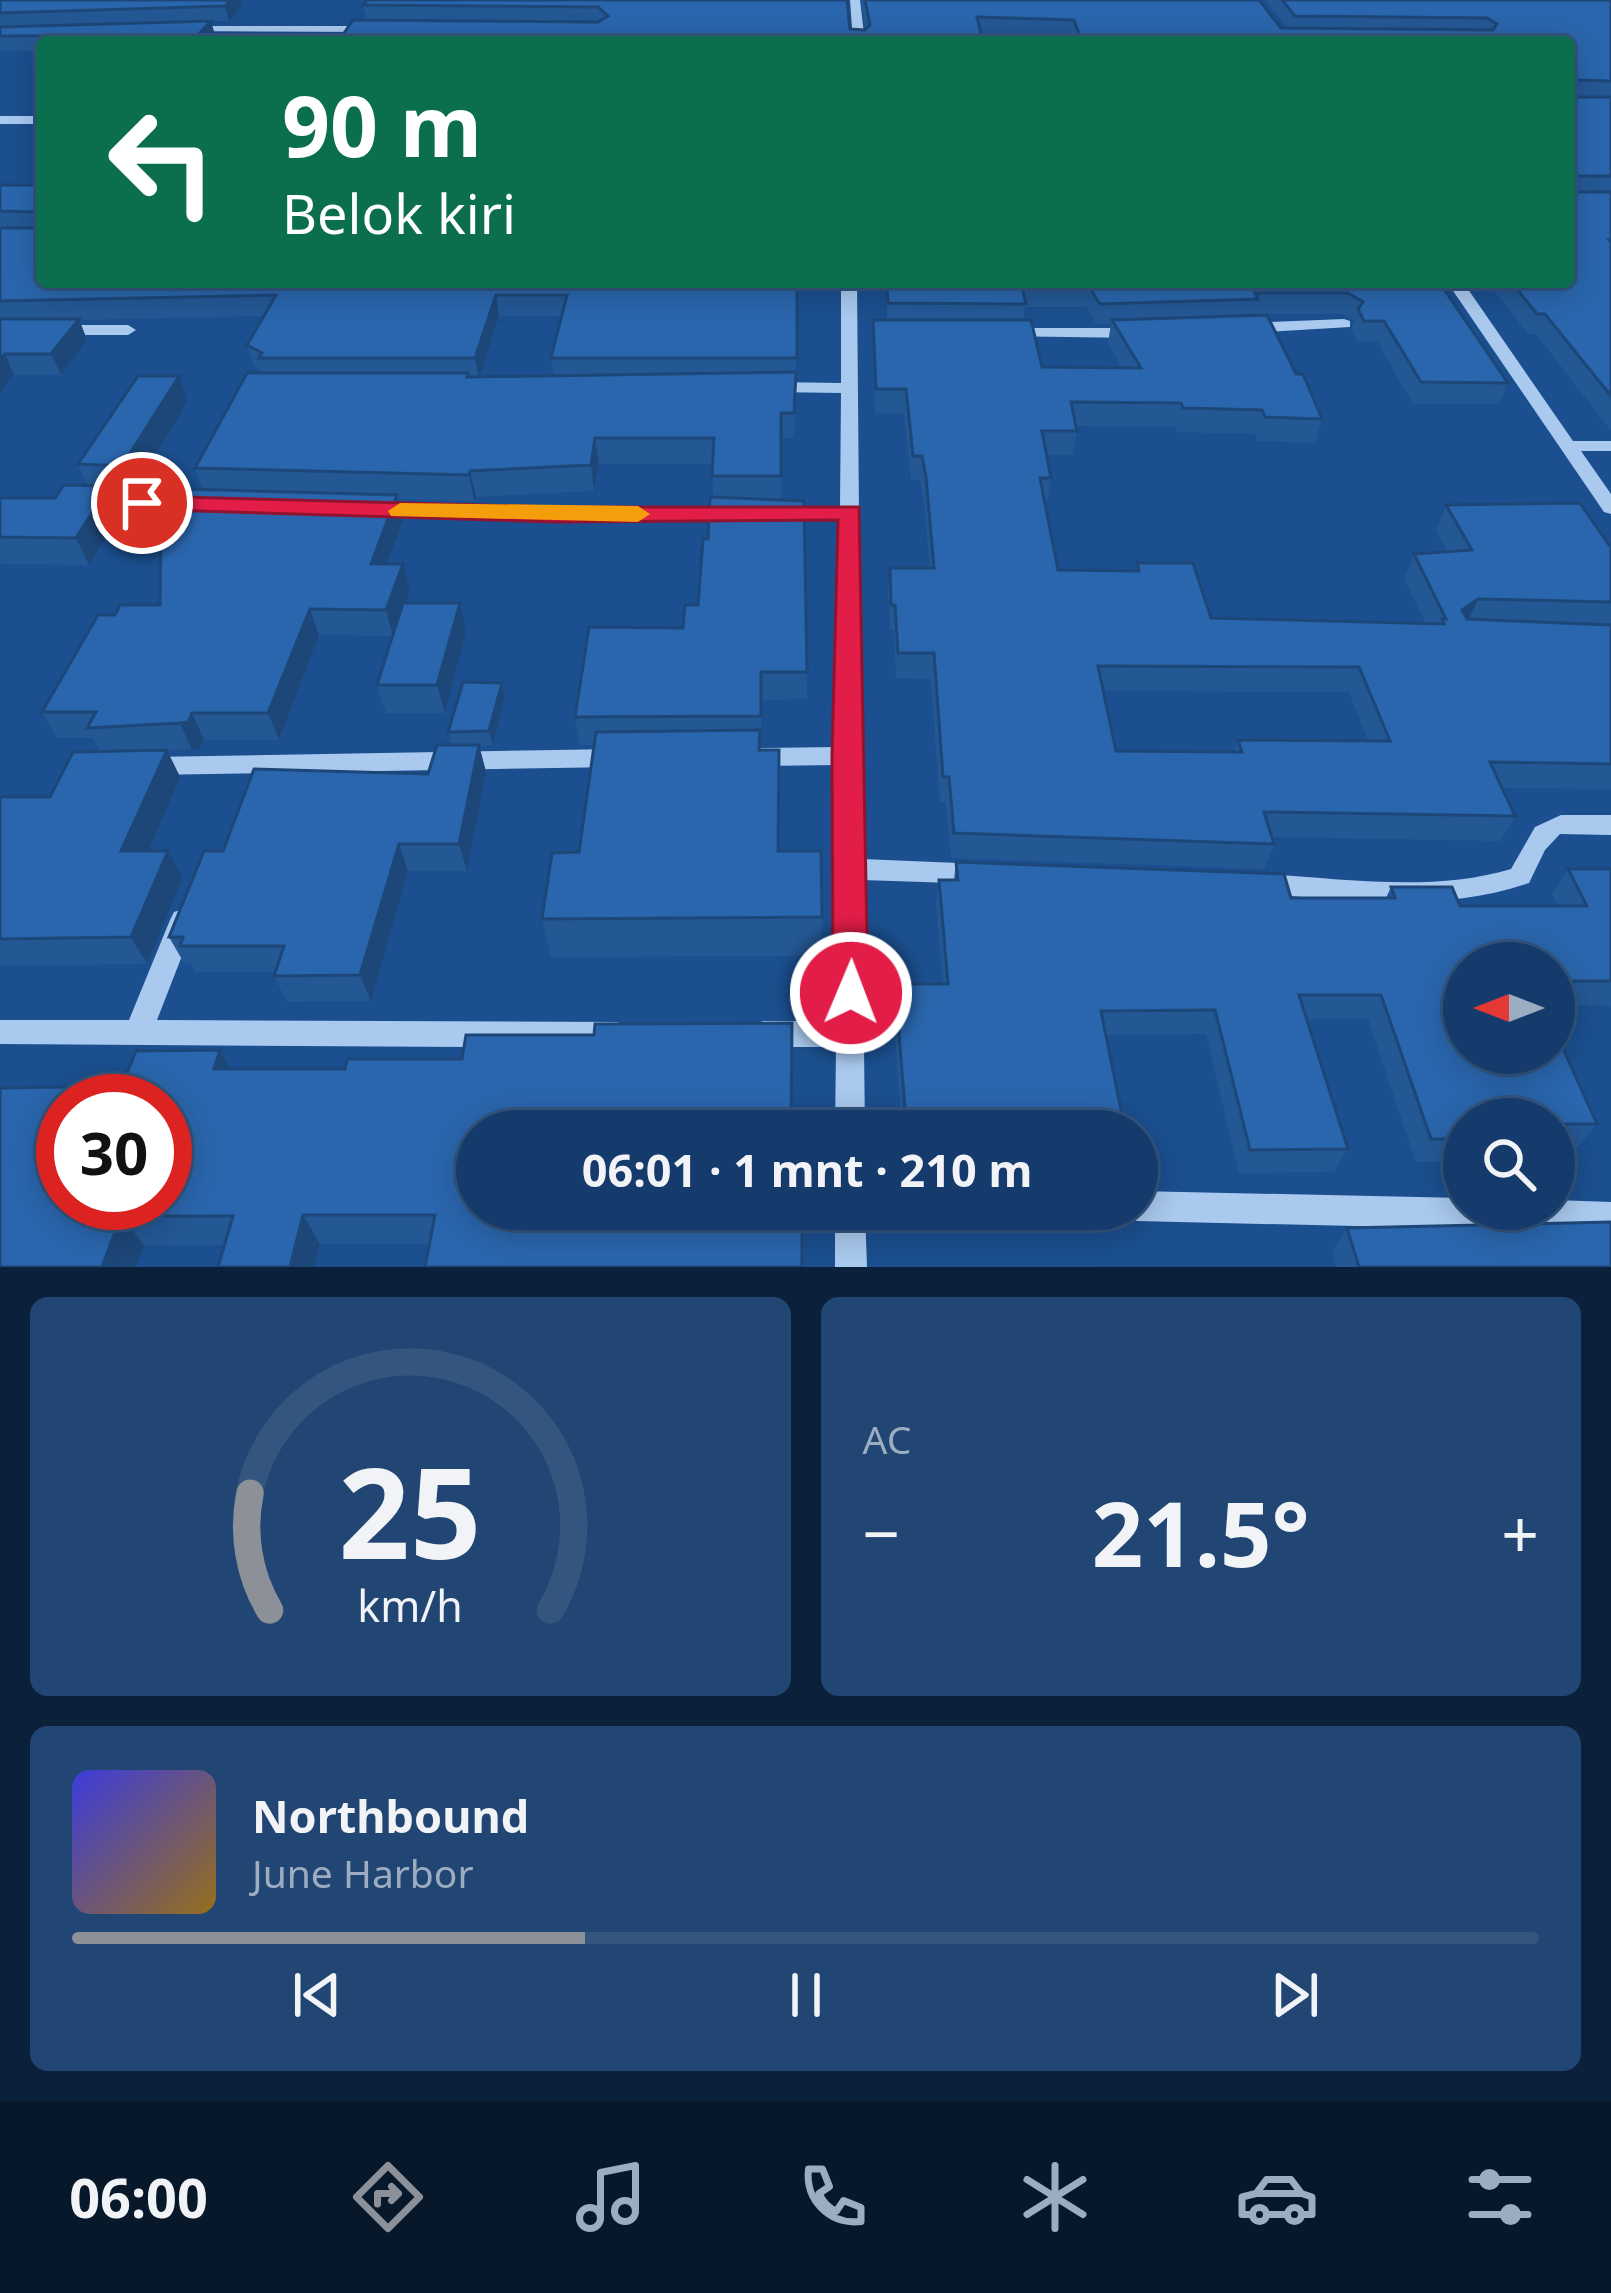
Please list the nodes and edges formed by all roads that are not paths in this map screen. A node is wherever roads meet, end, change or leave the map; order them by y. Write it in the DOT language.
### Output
graph roads {
  1 [pos="855,0"];
  2 [pos="386,29"];
  3 [pos="172,30"];
  4 [pos="858,36"];
  5 [pos="0,120"];
  6 [pos="36,120"];
  7 [pos="850,288"];
  8 [pos="1459,288"];
  9 [pos="1344,324"];
  10 [pos="1236,329"];
  11 [pos="0,330"];
  12 [pos="128,331"];
  13 [pos="980,333"];
  14 [pos="1164,334"];
  15 [pos="756,387"];
  16 [pos="849,388"];
  17 [pos="1567,446"];
  18 [pos="1611,446"];
  19 [pos="72,501"];
  20 [pos="213,506"];
  21 [pos="1611,508"];
  22 [pos="351,510"];
  23 [pos="850,512"];
  24 [pos="847,756"];
  25 [pos="730,757"];
  26 [pos="636,758"];
  27 [pos="115,767"];
  28 [pos="1611,825"];
  29 [pos="852,869"];
  30 [pos="1016,875"];
  31 [pos="1228,883"];
  32 [pos="194,893"];
  33 [pos="0,1032"];
  34 [pos="636,1034"];
  35 [pos="731,1034"];
  36 [pos="850,1034"];
  37 [pos="137,1035"];
  38 [pos="850,1110"];
  39 [pos="1158,1206"];
  40 [pos="1611,1217"];
  41 [pos="850,1230"];
  42 [pos="851,1267"];
  1 -- 4 [label="street"];
  2 -- 3 [label="street"];
  5 -- 6 [label="street"];
  7 -- 16 [label="street"];
  8 -- 17 [label="street"];
  9 -- 10 [label="street"];
  11 -- 12 [label="street"];
  13 -- 14 [label="street"];
  15 -- 16 [label="street"];
  16 -- 23 [label="street"];
  17 -- 18 [label="street"];
  17 -- 21 [label="street"];
  19 -- 20 [label="street"];
  22 -- 23 [label="street"];
  23 -- 24 [label="street"];
  24 -- 25 [label="street"];
  24 -- 29 [label="street"];
  26 -- 27 [label="street"];
  28 -- 31 [label="street"];
  29 -- 30 [label="street"];
  29 -- 36 [label="street"];
  32 -- 37 [label="street"];
  33 -- 37 [label="street"];
  34 -- 37 [label="street"];
  35 -- 36 [label="street"];
  36 -- 38 [label="street"];
  39 -- 40 [label="street"];
  41 -- 42 [label="street"];
}
